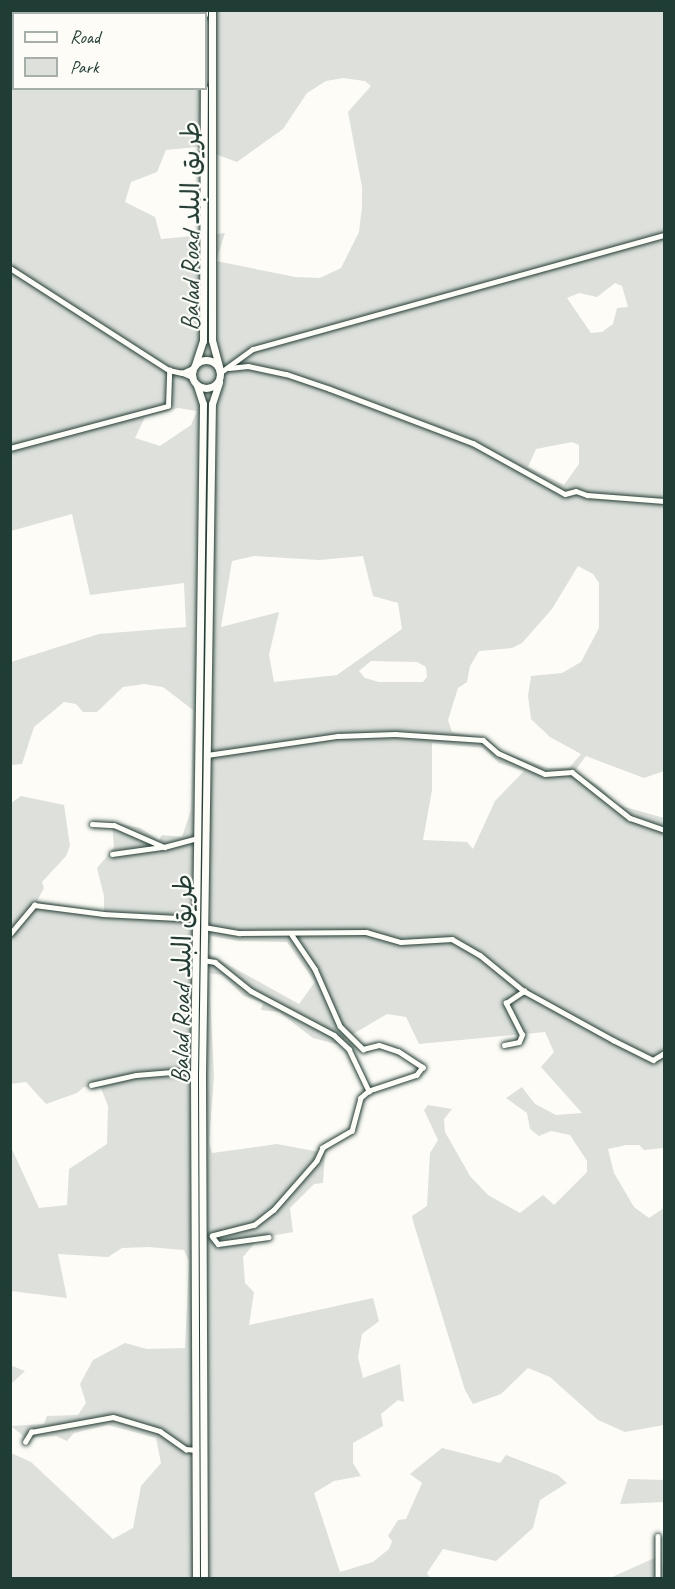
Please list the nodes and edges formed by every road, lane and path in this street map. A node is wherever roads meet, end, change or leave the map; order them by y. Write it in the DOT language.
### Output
graph roads {
  1 [pos="212,10"];
  2 [pos="204,90"];
  3 [pos="664,235"];
  4 [pos="10,268"];
  5 [pos="194,366"];
  6 [pos="229,368"];
  7 [pos="169,370"];
  8 [pos="220,370"];
  9 [pos="182,373"];
  10 [pos="195,382"];
  11 [pos="219,382"];
  12 [pos="10,448"];
  13 [pos="664,501"];
  14 [pos="207,755"];
  15 [pos="92,824"];
  16 [pos="664,830"];
  17 [pos="197,838"];
  18 [pos="164,847"];
  19 [pos="112,854"];
  20 [pos="196,920"];
  21 [pos="204,927"];
  22 [pos="10,934"];
  23 [pos="292,934"];
  24 [pos="203,960"];
  25 [pos="524,991"];
  26 [pos="504,1045"];
  27 [pos="664,1053"];
  28 [pos="194,1075"];
  29 [pos="91,1085"];
  30 [pos="369,1091"];
  31 [pos="198,1234"];
  32 [pos="212,1236"];
  33 [pos="269,1237"];
  34 [pos="25,1442"];
  35 [pos="196,1450"];
  36 [pos="658,1536"];
  37 [pos="196,1578"];
  38 [pos="204,1578"];
  39 [pos="658,1578"];
  1 -- 8 [label="highway, Balad Road طريق البلد"];
  2 -- 5 [label="highway, Balad Road طريق البلد"];
  3 -- 6 [label="street"];
  4 -- 7 [label="street"];
  5 -- 8 [label="highway"];
  5 -- 9 [label="street"];
  5 -- 10 [label="highway"];
  6 -- 8 [label="street"];
  6 -- 13 [label="street"];
  7 -- 9 [label="street"];
  7 -- 12 [label="street"];
  8 -- 11 [label="highway"];
  9 -- 10 [label="street"];
  10 -- 11 [label="highway"];
  10 -- 17 [label="highway, Balad Road طريق البلد"];
  11 -- 14 [label="highway, Balad Road طريق البلد"];
  14 -- 16 [label="street"];
  14 -- 21 [label="highway, Balad Road طريق البلد"];
  15 -- 18 [label="street"];
  17 -- 18 [label="street"];
  17 -- 20 [label="highway, Balad Road طريق البلد"];
  18 -- 19 [label="street"];
  20 -- 22 [label="street"];
  20 -- 28 [label="highway, Balad Road طريق البلد"];
  21 -- 23 [label="street"];
  21 -- 24 [label="highway, Balad Road طريق البلد"];
  23 -- 25 [label="street"];
  23 -- 30 [label="street"];
  24 -- 30 [label="street"];
  24 -- 31 [label="highway, Balad Road طريق البلد"];
  25 -- 26 [label="street"];
  25 -- 27 [label="street"];
  28 -- 29 [label="street"];
  28 -- 31 [label="highway, Balad Road طريق البلد"];
  30 -- 32 [label="street"];
  31 -- 32 [label="street"];
  31 -- 35 [label="highway, Balad Road طريق البلد"];
  31 -- 38 [label="highway, Balad Road طريق البلد"];
  32 -- 33 [label="street"];
  34 -- 35 [label="street"];
  35 -- 37 [label="highway, Balad Road طريق البلد"];
  36 -- 39 [label="street"];
}
